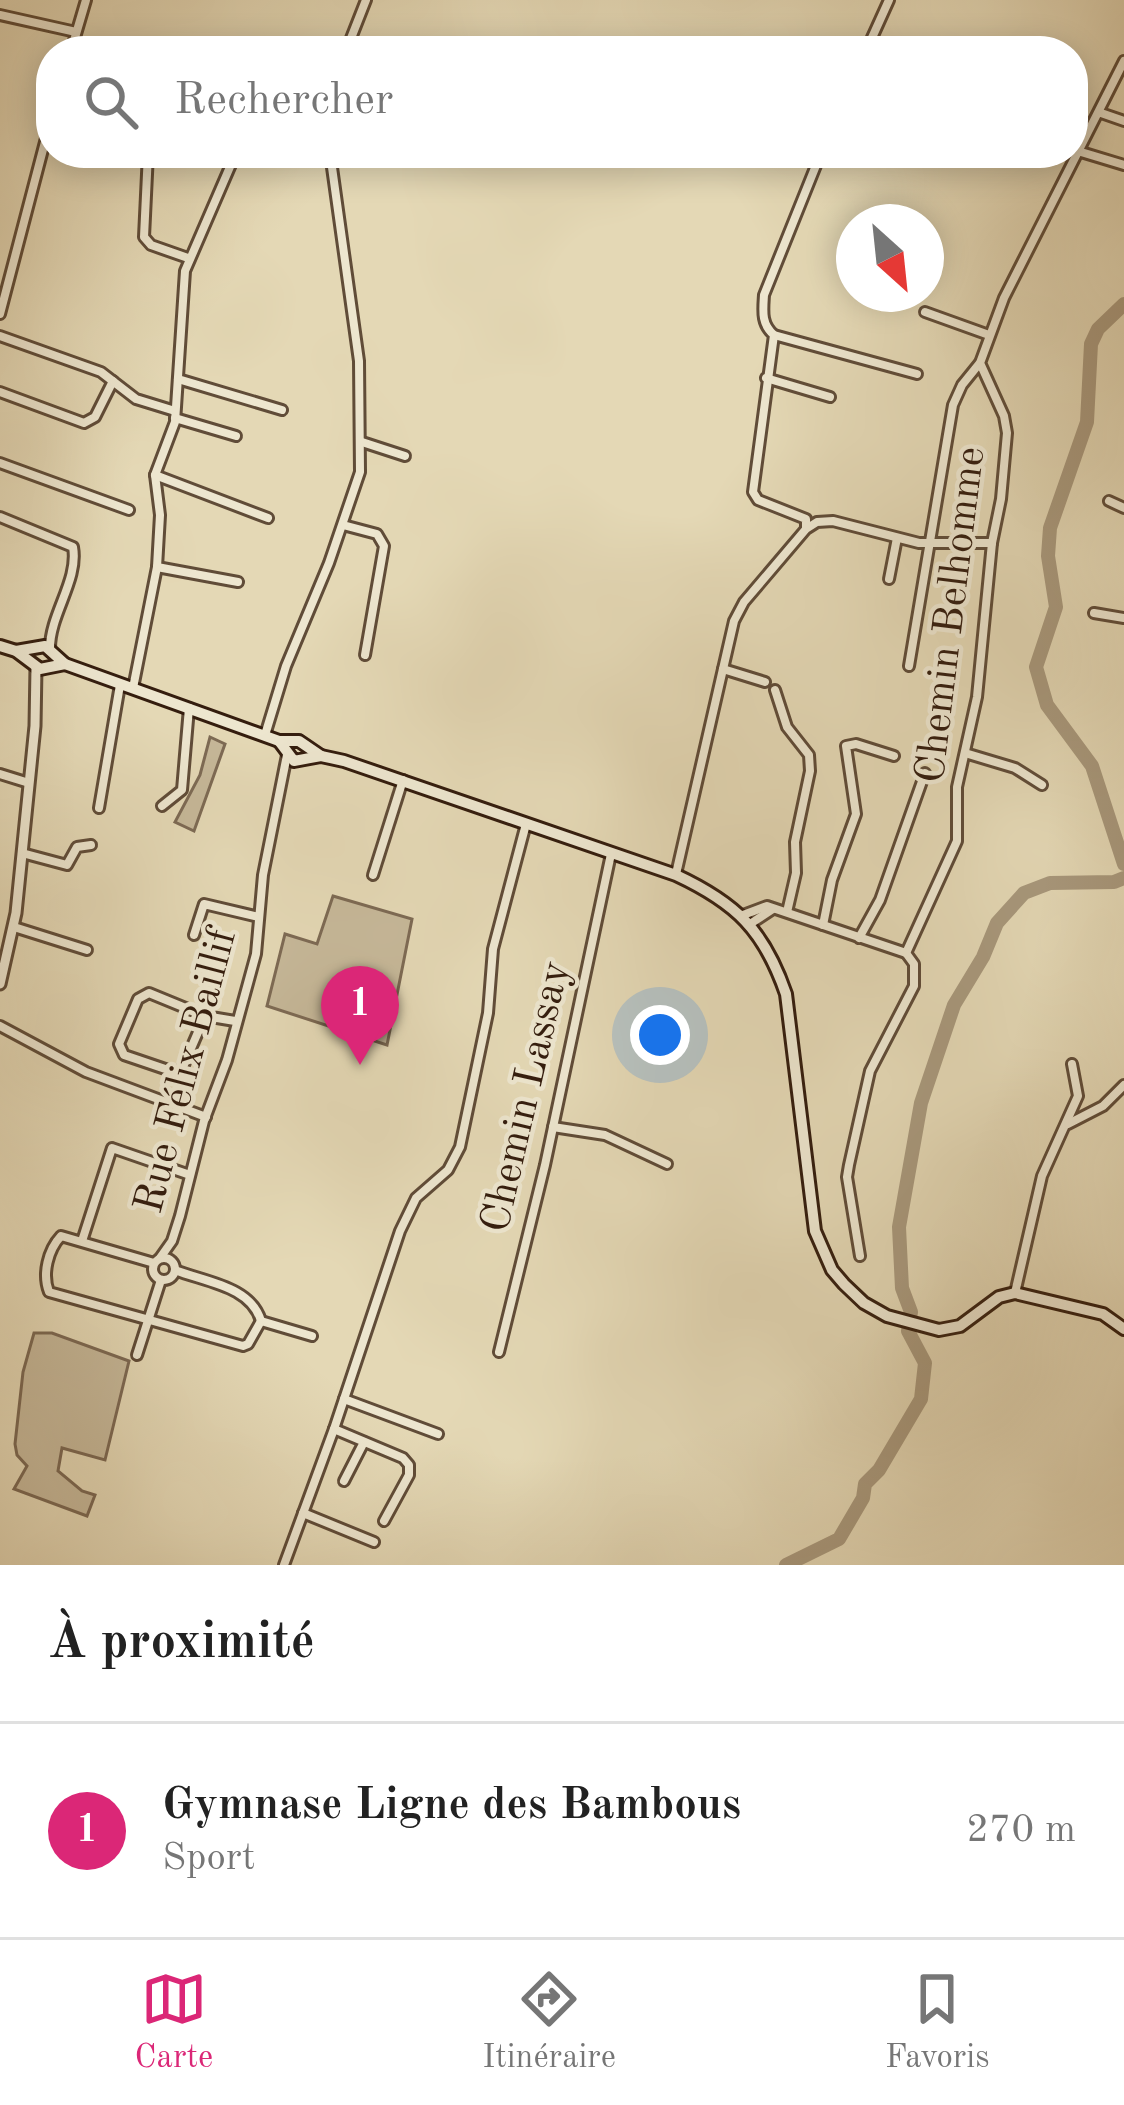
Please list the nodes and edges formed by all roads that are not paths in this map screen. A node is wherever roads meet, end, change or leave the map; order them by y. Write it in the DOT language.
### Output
graph roads {
  1 [pos="86,0"];
  2 [pos="366,0"];
  3 [pos="889,0"];
  4 [pos="0,15"];
  5 [pos="76,32"];
  6 [pos="75,36"];
  7 [pos="352,36"];
  8 [pos="873,36"];
  9 [pos="1124,61"];
  10 [pos="1101,113"];
  11 [pos="1124,121"];
  12 [pos="1088,138"];
  13 [pos="1088,154"];
  14 [pos="1124,165"];
  15 [pos="38,168"];
  16 [pos="147,168"];
  17 [pos="230,168"];
  18 [pos="332,168"];
  19 [pos="814,168"];
  20 [pos="1072,168"];
  21 [pos="188,258"];
  22 [pos="925,312"];
  23 [pos="0,314"];
  24 [pos="774,335"];
  25 [pos="989,335"];
  26 [pos="0,336"];
  27 [pos="980,363"];
  28 [pos="917,374"];
  29 [pos="766,378"];
  30 [pos="178,379"];
  31 [pos="113,381"];
  32 [pos="0,392"];
  33 [pos="830,397"];
  34 [pos="282,410"];
  35 [pos="175,414"];
  36 [pos="236,436"];
  37 [pos="362,442"];
  38 [pos="405,456"];
  39 [pos="0,463"];
  40 [pos="154,475"];
  41 [pos="1109,501"];
  42 [pos="1124,508"];
  43 [pos="129,510"];
  44 [pos="0,517"];
  45 [pos="268,518"];
  46 [pos="343,525"];
  47 [pos="806,530"];
  48 [pos="897,538"];
  49 [pos="932,540"];
  50 [pos="992,543"];
  51 [pos="157,566"];
  52 [pos="889,579"];
  53 [pos="238,582"];
  54 [pos="1094,613"];
  55 [pos="1124,618"];
  56 [pos="0,646"];
  57 [pos="365,655"];
  58 [pos="42,658"];
  59 [pos="909,666"];
  60 [pos="723,670"];
  61 [pos="765,682"];
  62 [pos="126,687"];
  63 [pos="775,690"];
  64 [pos="189,708"];
  65 [pos="265,734"];
  66 [pos="293,750"];
  67 [pos="965,753"];
  68 [pos="894,756"];
  69 [pos="925,773"];
  70 [pos="0,774"];
  71 [pos="403,780"];
  72 [pos="29,783"];
  73 [pos="1042,785"];
  74 [pos="162,806"];
  75 [pos="99,808"];
  76 [pos="526,824"];
  77 [pos="91,845"];
  78 [pos="22,853"];
  79 [pos="611,854"];
  80 [pos="373,875"];
  81 [pos="676,875"];
  82 [pos="787,912"];
  83 [pos="259,917"];
  84 [pos="747,920"];
  85 [pos="823,925"];
  86 [pos="14,927"];
  87 [pos="194,935"];
  88 [pos="860,938"];
  89 [pos="87,950"];
  90 [pos="903,952"];
  91 [pos="0,984"];
  92 [pos="205,1016"];
  93 [pos="235,1021"];
  94 [pos="0,1026"];
  95 [pos="1072,1064"];
  96 [pos="1124,1085"];
  97 [pos="206,1117"];
  98 [pos="1067,1124"];
  99 [pos="554,1127"];
  100 [pos="667,1164"];
  101 [pos="190,1174"];
  102 [pos="82,1241"];
  103 [pos="172,1241"];
  104 [pos="860,1256"];
  105 [pos="157,1261"];
  106 [pos="174,1265"];
  107 [pos="161,1280"];
  108 [pos="1015,1293"];
  109 [pos="150,1320"];
  110 [pos="261,1321"];
  111 [pos="1123,1324"];
  112 [pos="312,1336"];
  113 [pos="500,1352"];
  114 [pos="137,1354"];
  115 [pos="344,1399"];
  116 [pos="334,1429"];
  117 [pos="438,1434"];
  118 [pos="364,1442"];
  119 [pos="344,1481"];
  120 [pos="303,1514"];
  121 [pos="384,1521"];
  122 [pos="374,1542"];
  123 [pos="284,1565"];
  1 -- 5 [label="street"];
  2 -- 7 [label="street"];
  3 -- 8 [label="street"];
  4 -- 5 [label="street"];
  5 -- 6 [label="street"];
  9 -- 10 [label="street"];
  10 -- 11 [label="street"];
  10 -- 12 [label="street"];
  13 -- 14 [label="street"];
  15 -- 23 [label="street"];
  16 -- 21 [label="street"];
  17 -- 21 [label="street"];
  18 -- 37 [label="street"];
  19 -- 24 [label="street"];
  20 -- 25 [label="street"];
  21 -- 30 [label="street"];
  22 -- 25 [label="street"];
  24 -- 28 [label="street"];
  24 -- 29 [label="street"];
  25 -- 27 [label="street"];
  26 -- 31 [label="street"];
  27 -- 49 [label="street"];
  27 -- 50 [label="street, Chemin Belhomme"];
  29 -- 33 [label="street"];
  29 -- 47 [label="street"];
  30 -- 34 [label="street"];
  30 -- 35 [label="street"];
  31 -- 32 [label="street"];
  31 -- 35 [label="street"];
  35 -- 36 [label="street"];
  35 -- 40 [label="street"];
  37 -- 38 [label="street"];
  37 -- 46 [label="street"];
  39 -- 43 [label="street"];
  40 -- 45 [label="street"];
  40 -- 51 [label="street"];
  41 -- 42 [label="street"];
  44 -- 58 [label="street"];
  46 -- 57 [label="street"];
  46 -- 65 [label="street"];
  47 -- 48 [label="street"];
  47 -- 60 [label="street"];
  48 -- 49 [label="street"];
  48 -- 52 [label="street"];
  49 -- 50 [label="street"];
  49 -- 59 [label="street"];
  50 -- 67 [label="street, Chemin Belhomme"];
  51 -- 53 [label="street"];
  51 -- 62 [label="street"];
  54 -- 55 [label="street"];
  56 -- 58 [label="main road"];
  58 -- 62 [label="main road"];
  58 -- 72 [label="street"];
  60 -- 61 [label="street"];
  60 -- 81 [label="street"];
  62 -- 64 [label="main road"];
  62 -- 75 [label="street"];
  63 -- 82 [label="street"];
  64 -- 65 [label="main road"];
  64 -- 74 [label="street"];
  65 -- 66 [label="main road"];
  66 -- 71 [label="main road"];
  66 -- 83 [label="street, Rue Félix Baillif"];
  67 -- 73 [label="street"];
  67 -- 90 [label="street, Chemin Belhomme"];
  68 -- 85 [label="street"];
  69 -- 88 [label="street"];
  70 -- 72 [label="street"];
  71 -- 76 [label="main road"];
  71 -- 80 [label="street"];
  72 -- 78 [label="street"];
  76 -- 79 [label="main road"];
  76 -- 115 [label="street"];
  77 -- 78 [label="street"];
  78 -- 86 [label="street"];
  79 -- 81 [label="main road"];
  79 -- 99 [label="street, Chemin Lassay"];
  81 -- 84 [label="main road"];
  82 -- 84 [label="street"];
  82 -- 85 [label="street"];
  83 -- 87 [label="street"];
  83 -- 93 [label="street, Rue Félix Baillif"];
  84 -- 108 [label="main road"];
  85 -- 88 [label="street"];
  86 -- 89 [label="street"];
  86 -- 91 [label="street"];
  88 -- 90 [label="street"];
  90 -- 104 [label="street"];
  92 -- 92 [label="street"];
  92 -- 93 [label="street"];
  93 -- 97 [label="street, Rue Félix Baillif"];
  94 -- 97 [label="street"];
  95 -- 98 [label="street"];
  96 -- 98 [label="street"];
  97 -- 101 [label="street, Rue Félix Baillif"];
  98 -- 108 [label="street"];
  99 -- 100 [label="street"];
  99 -- 113 [label="street, Chemin Lassay"];
  101 -- 102 [label="street"];
  101 -- 103 [label="street, Rue Félix Baillif"];
  102 -- 105 [label="street"];
  102 -- 109 [label="street"];
  103 -- 105 [label="street, Rue Félix Baillif"];
  103 -- 106 [label="street, Rue Félix Baillif"];
  105 -- 106 [label="street"];
  105 -- 107 [label="street"];
  106 -- 107 [label="street"];
  106 -- 110 [label="street"];
  107 -- 109 [label="street, Rue Félix Baillif"];
  108 -- 111 [label="main road"];
  109 -- 110 [label="street"];
  109 -- 114 [label="street, Rue Félix Baillif"];
  110 -- 112 [label="street"];
  115 -- 116 [label="street"];
  115 -- 117 [label="street"];
  116 -- 118 [label="street"];
  116 -- 120 [label="street"];
  118 -- 119 [label="street"];
  118 -- 121 [label="street"];
  120 -- 122 [label="street"];
  120 -- 123 [label="street"];
}
